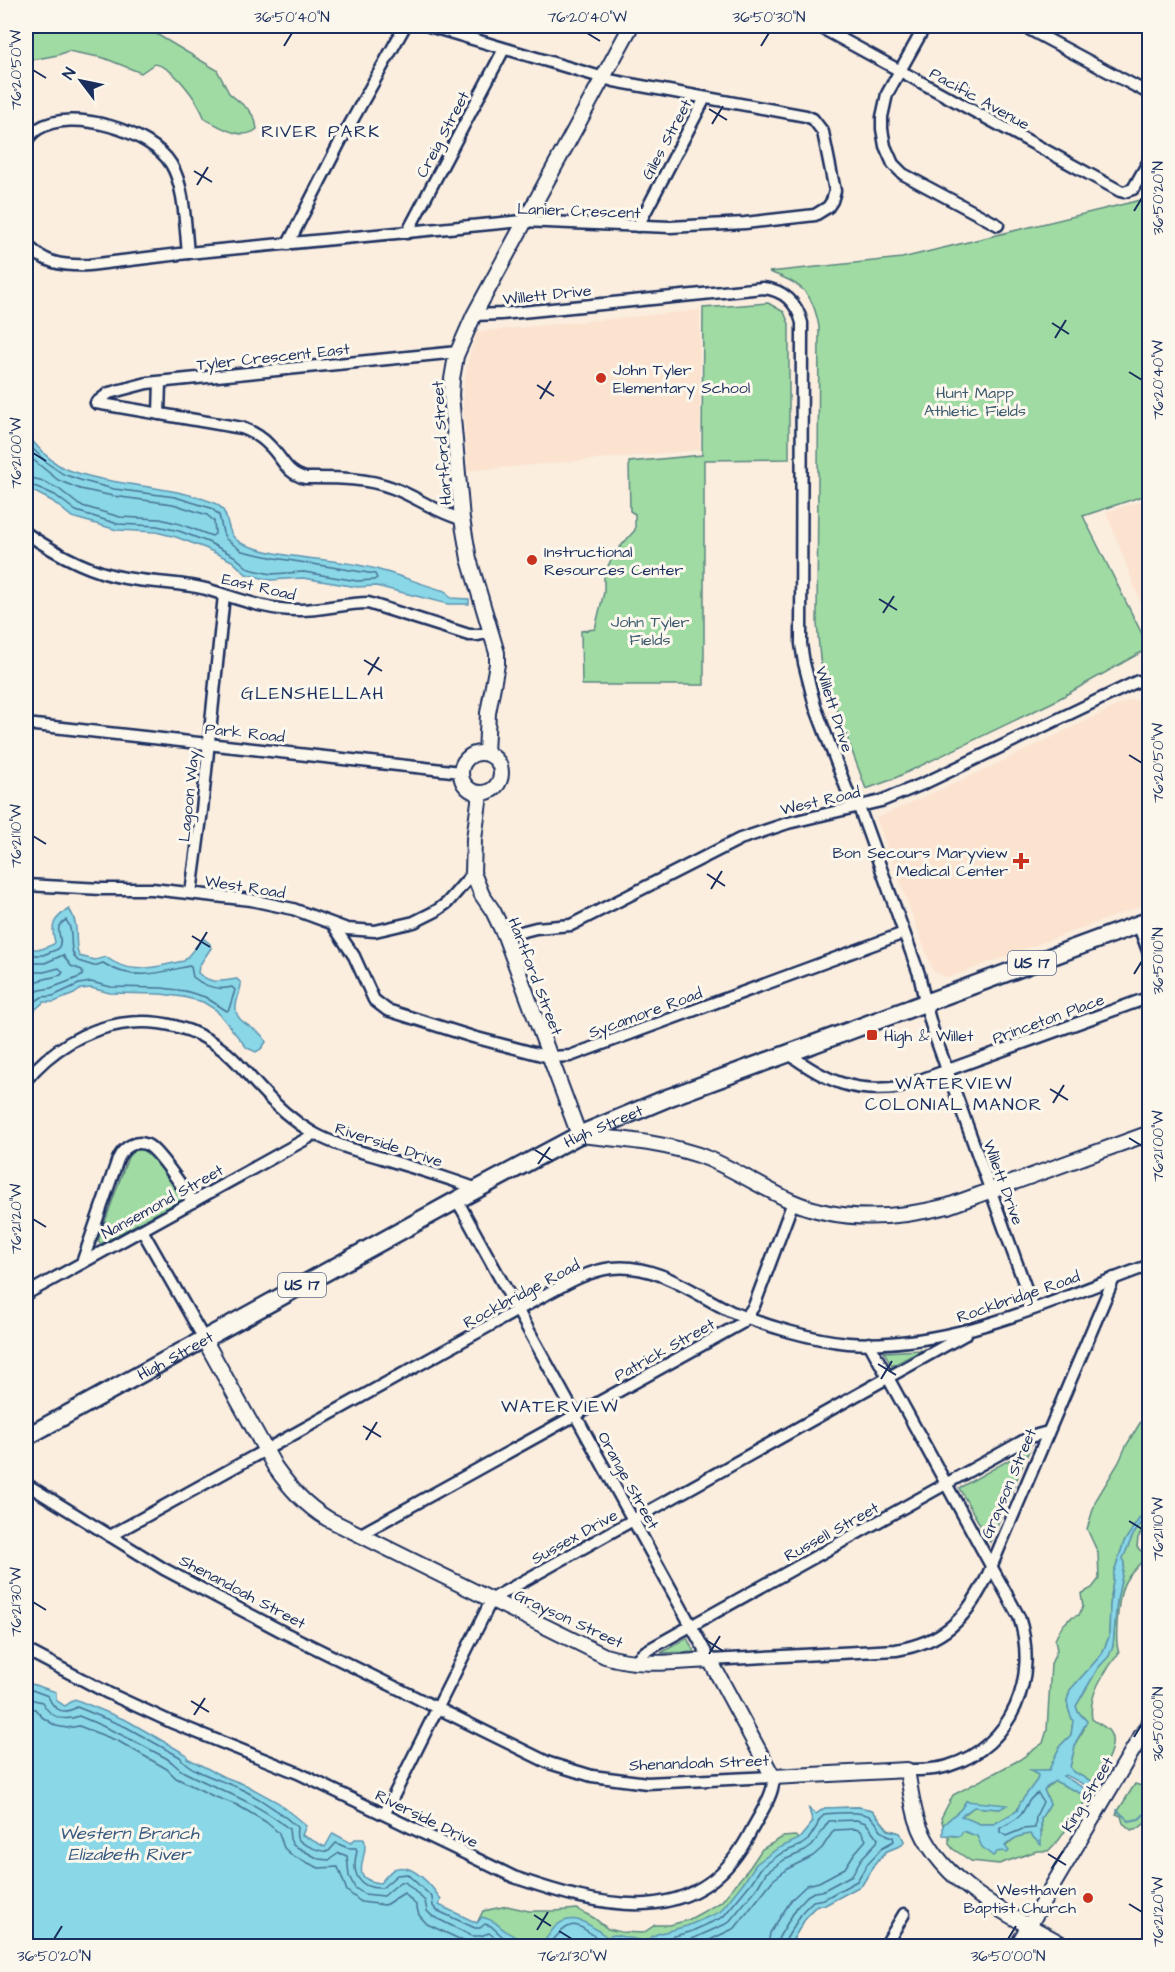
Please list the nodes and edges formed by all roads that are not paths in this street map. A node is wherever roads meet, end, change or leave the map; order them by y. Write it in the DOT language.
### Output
graph roads {
  1 [pos="405,26"];
  2 [pos="429,26"];
  3 [pos="631,26"];
  4 [pos="818,26"];
  5 [pos="925,26"];
  6 [pos="1023,26"];
  7 [pos="504,49"];
  8 [pos="900,71"];
  9 [pos="603,78"];
  10 [pos="1149,94"];
  11 [pos="705,98"];
  12 [pos="26,142"];
  13 [pos="1149,159"];
  14 [pos="525,221"];
  15 [pos="998,225"];
  16 [pos="638,226"];
  17 [pos="407,232"];
  18 [pos="26,243"];
  19 [pos="288,244"];
  20 [pos="188,253"];
  21 [pos="474,315"];
  22 [pos="458,352"];
  23 [pos="160,382"];
  24 [pos="159,414"];
  25 [pos="462,519"];
  26 [pos="26,533"];
  27 [pos="224,595"];
  28 [pos="492,632"];
  29 [pos="1138,681"];
  30 [pos="26,724"];
  31 [pos="209,744"];
  32 [pos="486,753"];
  33 [pos="461,772"];
  34 [pos="480,794"];
  35 [pos="858,807"];
  36 [pos="473,873"];
  37 [pos="26,885"];
  38 [pos="191,893"];
  39 [pos="1144,922"];
  40 [pos="333,925"];
  41 [pos="904,933"];
  42 [pos="505,936"];
  43 [pos="1149,956"];
  44 [pos="1149,997"];
  45 [pos="925,1002"];
  46 [pos="789,1054"];
  47 [pos="549,1057"];
  48 [pos="948,1071"];
  49 [pos="26,1080"];
  50 [pos="313,1133"];
  51 [pos="1149,1133"];
  52 [pos="579,1135"];
  53 [pos="477,1189"];
  54 [pos="992,1191"];
  55 [pos="457,1200"];
  56 [pos="193,1202"];
  57 [pos="793,1202"];
  58 [pos="142,1230"];
  59 [pos="81,1263"];
  60 [pos="1149,1265"];
  61 [pos="1114,1278"];
  62 [pos="26,1294"];
  63 [pos="1033,1308"];
  64 [pos="517,1310"];
  65 [pos="748,1317"];
  66 [pos="974,1329"];
  67 [pos="204,1340"];
  68 [pos="869,1343"];
  69 [pos="888,1379"];
  70 [pos="575,1415"];
  71 [pos="1048,1432"];
  72 [pos="26,1437"];
  73 [pos="265,1450"];
  74 [pos="26,1484"];
  75 [pos="946,1484"];
  76 [pos="633,1521"];
  77 [pos="359,1535"];
  78 [pos="110,1536"];
  79 [pos="992,1566"];
  80 [pos="492,1600"];
  81 [pos="691,1626"];
  82 [pos="26,1650"];
  83 [pos="710,1660"];
  84 [pos="632,1663"];
  85 [pos="436,1707"];
  86 [pos="1149,1721"];
  87 [pos="907,1770"];
  88 [pos="773,1777"];
  89 [pos="384,1813"];
  90 [pos="904,1914"];
  91 [pos="1029,1925"];
  92 [pos="1149,1939"];
  93 [pos="885,1947"];
  94 [pos="1017,1947"];
  95 [pos="1065,1947"];
  96 [pos="1145,1947"];
  1 -- 19 [label="street"];
  2 -- 7 [label="street, Lanier Crescent"];
  3 -- 9 [label="street, Hartford Street"];
  4 -- 8 [label="street, Pacific Avenue"];
  5 -- 8 [label="street"];
  6 -- 10 [label="street"];
  7 -- 9 [label="street, Lanier Crescent"];
  7 -- 17 [label="street, Creig Street"];
  8 -- 13 [label="street, Pacific Avenue"];
  8 -- 15 [label="street"];
  9 -- 11 [label="street, Lanier Crescent"];
  9 -- 14 [label="street, Hartford Street"];
  11 -- 16 [label="street, Giles Street"];
  11 -- 16 [label="street, Lanier Crescent"];
  12 -- 20 [label="street"];
  14 -- 16 [label="street, Lanier Crescent"];
  14 -- 17 [label="street, Lanier Crescent"];
  14 -- 21 [label="street, Hartford Street"];
  17 -- 19 [label="street, Lanier Crescent"];
  18 -- 20 [label="street, Lanier Crescent"];
  19 -- 20 [label="street, Lanier Crescent"];
  21 -- 22 [label="street, Hartford Street"];
  21 -- 35 [label="street, Willett Drive"];
  22 -- 23 [label="street, Tyler Crescent East"];
  22 -- 25 [label="street, Hartford Street"];
  23 -- 24 [label="street"];
  23 -- 24 [label="street, Tyler Crescent East"];
  24 -- 25 [label="street"];
  25 -- 28 [label="street, Hartford Street"];
  26 -- 27 [label="street, East Road"];
  27 -- 28 [label="street, East Road"];
  27 -- 31 [label="street, Lagoon Way"];
  28 -- 32 [label="street, Hartford Street"];
  29 -- 35 [label="street, West Road"];
  30 -- 31 [label="street, Park Road"];
  31 -- 33 [label="street, Park Road"];
  31 -- 38 [label="street, Lagoon Way"];
  32 -- 33 [label="street"];
  32 -- 34 [label="street"];
  33 -- 34 [label="street"];
  34 -- 36 [label="street, Hartford Street"];
  35 -- 41 [label="street, Willett Drive"];
  35 -- 42 [label="street, West Road"];
  36 -- 40 [label="street, West Road"];
  36 -- 42 [label="street, Hartford Street"];
  37 -- 38 [label="street, West Road"];
  38 -- 40 [label="street, West Road"];
  39 -- 43 [label="street"];
  39 -- 45 [label="main road, High Street / US 17"];
  40 -- 47 [label="street, Sycamore Road"];
  41 -- 45 [label="street, Willett Drive"];
  41 -- 47 [label="street, Sycamore Road"];
  42 -- 47 [label="street, Hartford Street"];
  44 -- 48 [label="street, Princeton Place"];
  45 -- 46 [label="main road, High Street / US 17"];
  45 -- 48 [label="street, Willett Drive"];
  46 -- 48 [label="street, Princeton Place"];
  46 -- 52 [label="main road, High Street / US 17"];
  47 -- 52 [label="street, Hartford Street"];
  48 -- 54 [label="street, Willett Drive"];
  49 -- 50 [label="street, Riverside Drive"];
  50 -- 53 [label="street, Riverside Drive"];
  50 -- 56 [label="street, Nansemond Street"];
  51 -- 54 [label="street"];
  52 -- 53 [label="main road, High Street / US 17"];
  52 -- 57 [label="street"];
  53 -- 55 [label="main road, High Street / US 17"];
  54 -- 57 [label="street"];
  54 -- 63 [label="street, Willett Drive"];
  55 -- 64 [label="street, Orange Street"];
  55 -- 67 [label="main road, High Street / US 17"];
  56 -- 58 [label="street, Nansemond Street"];
  56 -- 59 [label="street"];
  57 -- 65 [label="street"];
  58 -- 59 [label="street, Nansemond Street"];
  58 -- 67 [label="street, Grayson Street"];
  59 -- 62 [label="street, Nansemond Street"];
  60 -- 61 [label="street, Rockbridge Road"];
  61 -- 63 [label="street, Rockbridge Road"];
  61 -- 71 [label="street, Grayson Street"];
  63 -- 66 [label="street, Rockbridge Road"];
  64 -- 65 [label="street, Rockbridge Road"];
  64 -- 70 [label="street, Orange Street"];
  64 -- 73 [label="street, Rockbridge Road"];
  65 -- 68 [label="street, Rockbridge Road"];
  65 -- 70 [label="street, Patrick Street"];
  66 -- 68 [label="street, Rockbridge Road"];
  66 -- 69 [label="street, Sussex Drive"];
  67 -- 72 [label="main road, High Street / US 17"];
  67 -- 73 [label="street, Grayson Street"];
  68 -- 69 [label="street, Shenandoah Street"];
  69 -- 75 [label="street, Shenandoah Street"];
  69 -- 76 [label="street, Sussex Drive"];
  70 -- 76 [label="street, Orange Street"];
  70 -- 77 [label="street, Patrick Street"];
  71 -- 75 [label="street, Russell Street"];
  71 -- 79 [label="street, Grayson Street"];
  73 -- 77 [label="street, Grayson Street"];
  73 -- 78 [label="street, Rockbridge Road"];
  74 -- 78 [label="street, Shenandoah Street"];
  75 -- 79 [label="street, Shenandoah Street"];
  75 -- 81 [label="street, Russell Street"];
  76 -- 80 [label="street, Sussex Drive"];
  76 -- 81 [label="street, Orange Street"];
  77 -- 80 [label="street, Grayson Street"];
  78 -- 85 [label="street, Shenandoah Street"];
  79 -- 83 [label="street, Grayson Street"];
  79 -- 87 [label="street, Shenandoah Street"];
  80 -- 84 [label="street, Grayson Street"];
  80 -- 85 [label="street"];
  81 -- 83 [label="street, Orange Street"];
  81 -- 84 [label="street, Russell Street"];
  82 -- 89 [label="street, Riverside Drive"];
  83 -- 84 [label="street, Grayson Street"];
  83 -- 88 [label="street, Orange Street"];
  85 -- 88 [label="street, Shenandoah Street"];
  85 -- 89 [label="street"];
  86 -- 91 [label="street, King Street"];
  87 -- 88 [label="street, Shenandoah Street"];
  87 -- 91 [label="street"];
  88 -- 89 [label="street, Riverside Drive"];
  90 -- 93 [label="street"];
  91 -- 94 [label="street, King Street"];
  91 -- 95 [label="street"];
  92 -- 96 [label="street"];
}
